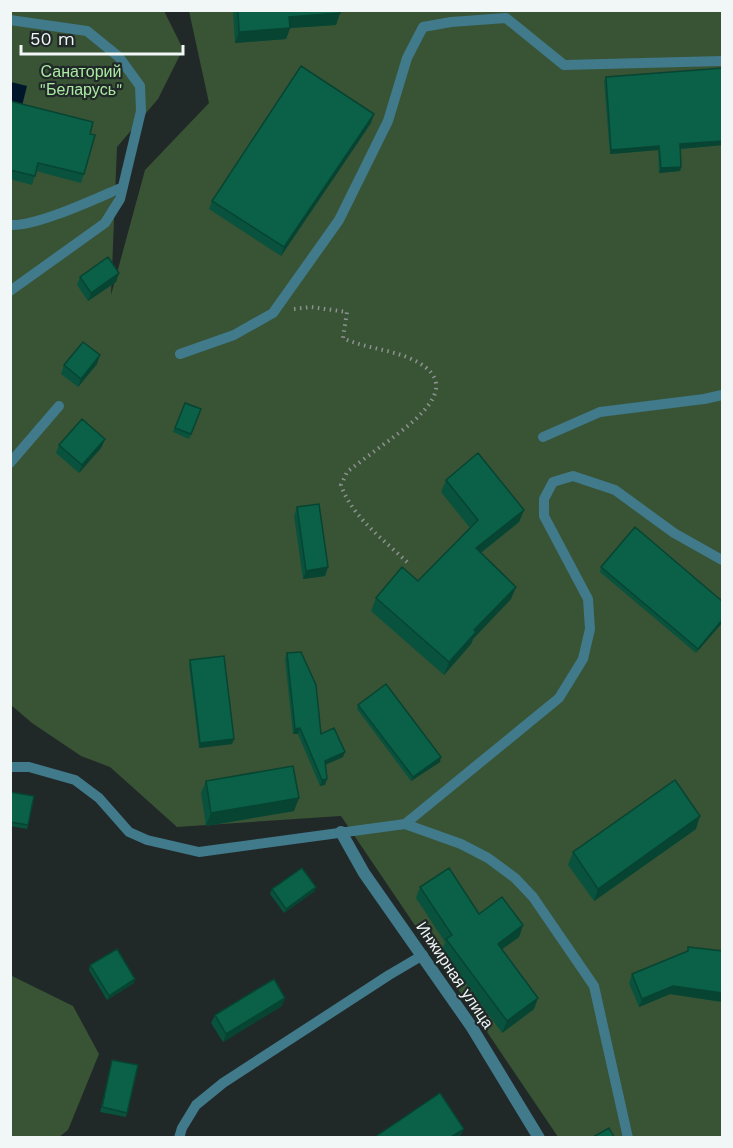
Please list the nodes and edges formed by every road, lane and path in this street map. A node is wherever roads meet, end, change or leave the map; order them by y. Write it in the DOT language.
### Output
graph roads {
  1 [pos="10,20"];
  2 [pos="723,61"];
  3 [pos="123,187"];
  4 [pos="10,225"];
  5 [pos="10,291"];
  6 [pos="273,313"];
  7 [pos="180,354"];
  8 [pos="723,395"];
  9 [pos="59,406"];
  10 [pos="543,437"];
  11 [pos="10,463"];
  12 [pos="723,560"];
  13 [pos="407,562"];
  14 [pos="10,767"];
  15 [pos="405,824"];
  16 [pos="341,832"];
  17 [pos="423,956"];
  18 [pos="179,1137"];
  19 [pos="539,1137"];
  20 [pos="628,1137"];
  1 -- 3 [label="lane"];
  2 -- 6 [label="lane"];
  3 -- 4 [label="lane"];
  3 -- 5 [label="lane"];
  6 -- 7 [label="lane"];
  6 -- 13 [label="path"];
  8 -- 10 [label="lane"];
  9 -- 11 [label="lane"];
  12 -- 15 [label="lane"];
  14 -- 16 [label="lane"];
  15 -- 16 [label="lane"];
  15 -- 20 [label="lane"];
  16 -- 17 [label="street, Инжирная улица"];
  17 -- 18 [label="lane"];
  17 -- 19 [label="street, Инжирная улица"];
}
